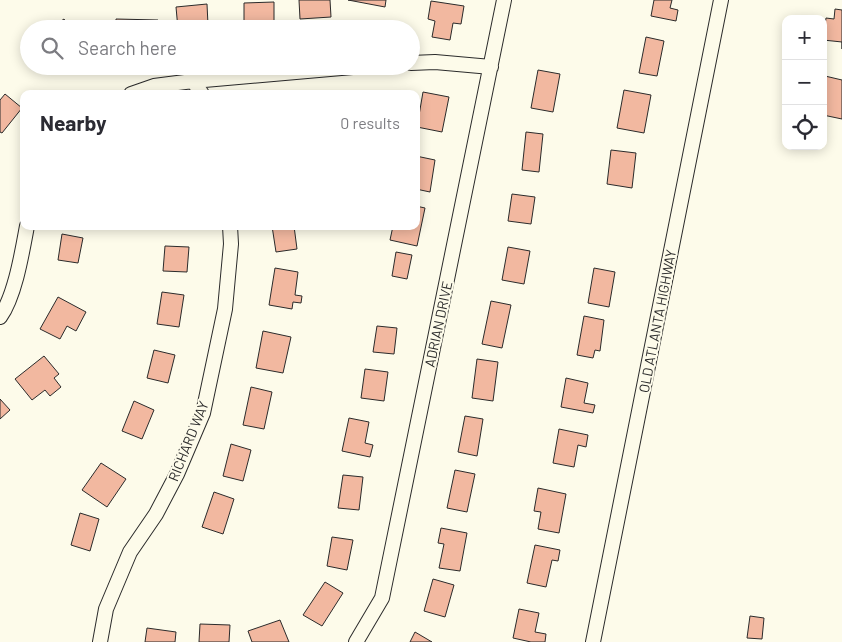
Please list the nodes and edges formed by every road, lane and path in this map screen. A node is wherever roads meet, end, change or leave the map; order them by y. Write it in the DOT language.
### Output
graph roads {
  1 [pos="504,0"];
  2 [pos="722,0"];
  3 [pos="420,63"];
  4 [pos="491,67"];
  5 [pos="254,75"];
  6 [pos="193,80"];
  7 [pos="142,90"];
  8 [pos="199,90"];
  9 [pos="26,230"];
  10 [pos="230,230"];
  11 [pos="0,317"];
  12 [pos="100,642"];
  13 [pos="356,642"];
  14 [pos="594,642"];
  1 -- 4 [label="street, ADRIAN DRIVE"];
  2 -- 14 [label="street, OLD ATLANTA HIGHWAY"];
  3 -- 4 [label="street"];
  4 -- 13 [label="street, ADRIAN DRIVE"];
  5 -- 6 [label="street"];
  6 -- 7 [label="street"];
  6 -- 8 [label="street"];
  9 -- 11 [label="street"];
  10 -- 12 [label="street, RICHARD WAY"];
}
